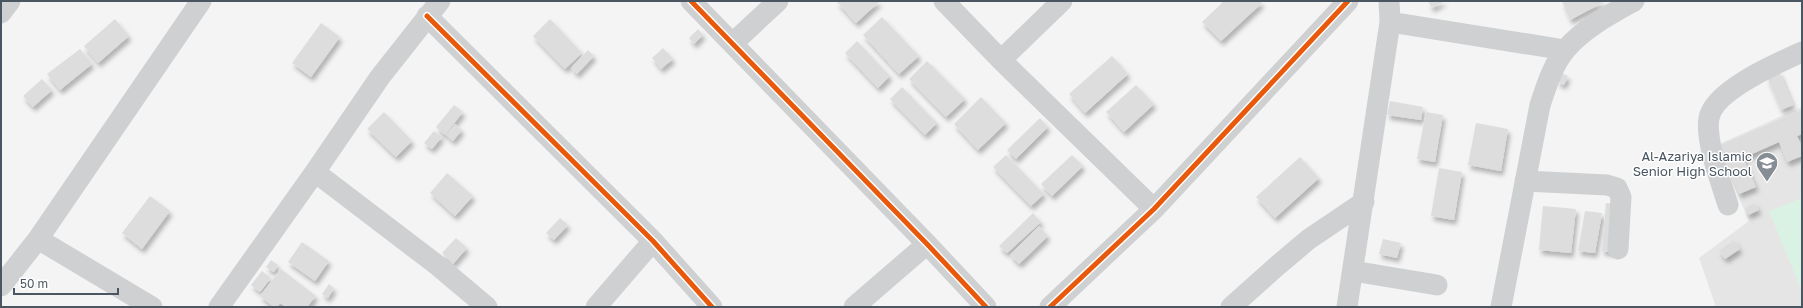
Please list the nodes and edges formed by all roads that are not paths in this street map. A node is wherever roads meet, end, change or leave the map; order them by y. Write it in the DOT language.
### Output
graph roads {
  1 [pos="10,1"];
  2 [pos="200,1"];
  3 [pos="691,1"];
  4 [pos="778,1"];
  5 [pos="944,1"];
  6 [pos="1062,1"];
  7 [pos="1348,1"];
  8 [pos="1389,1"];
  9 [pos="1634,1"];
  10 [pos="433,9"];
  11 [pos="1,13"];
  12 [pos="1390,22"];
  13 [pos="733,43"];
  14 [pos="1565,50"];
  15 [pos="1802,52"];
  16 [pos="1001,60"];
  17 [pos="315,172"];
  18 [pos="1525,181"];
  19 [pos="1364,202"];
  20 [pos="1728,205"];
  21 [pos="1154,209"];
  22 [pos="38,239"];
  23 [pos="652,241"];
  24 [pos="927,244"];
  25 [pos="1618,249"];
  26 [pos="1353,271"];
  27 [pos="1437,285"];
  28 [pos="1,286"];
  29 [pos="152,307"];
  30 [pos="219,307"];
  31 [pos="487,307"];
  32 [pos="596,307"];
  33 [pos="712,307"];
  34 [pos="854,307"];
  35 [pos="986,307"];
  36 [pos="1050,307"];
  37 [pos="1231,307"];
  38 [pos="1347,307"];
  39 [pos="1501,307"];
  1 -- 11 [label="street"];
  2 -- 22 [label="street"];
  3 -- 13 [label="street"];
  4 -- 13 [label="street"];
  5 -- 16 [label="street"];
  6 -- 16 [label="street"];
  7 -- 21 [label="street"];
  8 -- 12 [label="street"];
  9 -- 14 [label="street"];
  10 -- 17 [label="street"];
  10 -- 23 [label="street"];
  12 -- 14 [label="street"];
  12 -- 19 [label="street"];
  13 -- 24 [label="street"];
  14 -- 18 [label="street"];
  15 -- 20 [label="street"];
  16 -- 21 [label="street"];
  17 -- 30 [label="street"];
  17 -- 31 [label="street"];
  18 -- 25 [label="street"];
  18 -- 39 [label="street"];
  19 -- 26 [label="street"];
  19 -- 37 [label="street"];
  21 -- 36 [label="street"];
  22 -- 28 [label="street"];
  22 -- 29 [label="street"];
  23 -- 32 [label="street"];
  23 -- 33 [label="street"];
  24 -- 34 [label="street"];
  24 -- 35 [label="street"];
  26 -- 27 [label="street"];
  26 -- 38 [label="street"];
}
